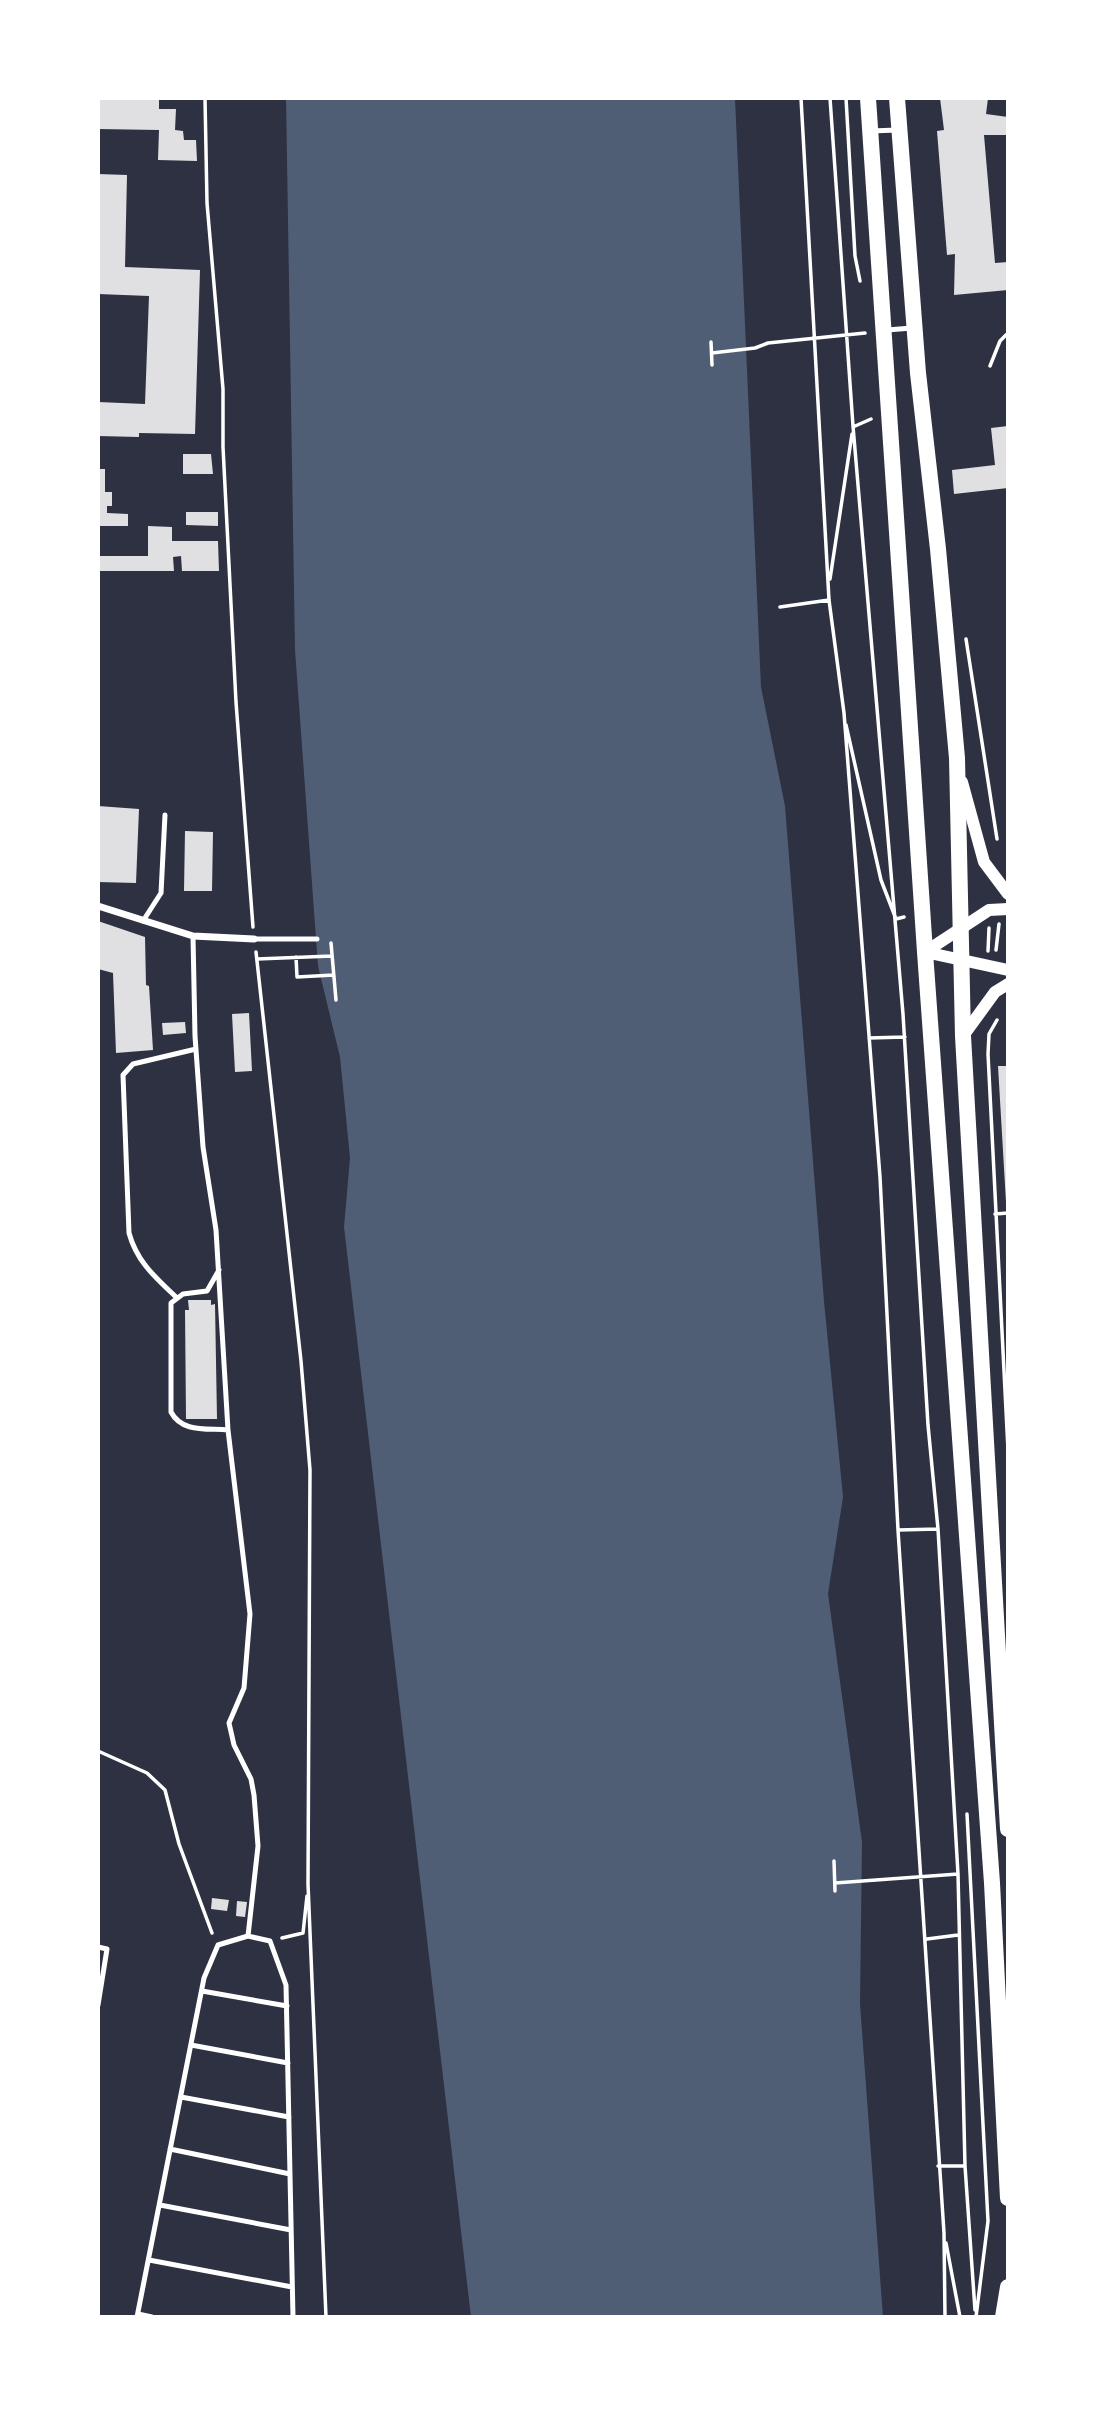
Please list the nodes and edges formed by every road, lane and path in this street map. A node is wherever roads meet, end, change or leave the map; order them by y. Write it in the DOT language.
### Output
graph roads {
  1 [pos="205,98"];
  2 [pos="801,98"];
  3 [pos="830,98"];
  4 [pos="868,98"];
  5 [pos="897,98"];
  6 [pos="900,130"];
  7 [pos="870,131"];
  8 [pos="915,328"];
  9 [pos="884,330"];
  10 [pos="1008,333"];
  11 [pos="847,337"];
  12 [pos="814,339"];
  13 [pos="711,342"];
  14 [pos="712,353"];
  15 [pos="712,365"];
  16 [pos="990,366"];
  17 [pos="877,417"];
  18 [pos="853,426"];
  19 [pos="829,590"];
  20 [pos="829,600"];
  21 [pos="780,607"];
  22 [pos="844,713"];
  23 [pos="957,758"];
  24 [pos="165,815"];
  25 [pos="1008,894"];
  26 [pos="98,906"];
  27 [pos="1008,909"];
  28 [pos="989,911"];
  29 [pos="923,913"];
  30 [pos="896,919"];
  31 [pos="143,921"];
  32 [pos="960,926"];
  33 [pos="193,936"];
  34 [pos="254,939"];
  35 [pos="317,939"];
  36 [pos="293,941"];
  37 [pos="331,943"];
  38 [pos="925,952"];
  39 [pos="332,956"];
  40 [pos="296,957"];
  41 [pos="257,959"];
  42 [pos="961,960"];
  43 [pos="1008,970"];
  44 [pos="334,975"];
  45 [pos="1008,984"];
  46 [pos="336,1000"];
  47 [pos="1002,1012"];
  48 [pos="963,1036"];
  49 [pos="905,1037"];
  50 [pos="869,1038"];
  51 [pos="196,1049"];
  52 [pos="1008,1213"];
  53 [pos="995,1214"];
  54 [pos="220,1268"];
  55 [pos="176,1297"];
  56 [pos="228,1430"];
  57 [pos="1008,1450"];
  58 [pos="938,1529"];
  59 [pos="898,1530"];
  60 [pos="98,1751"];
  61 [pos="1008,1829"];
  62 [pos="834,1861"];
  63 [pos="958,1874"];
  64 [pos="923,1878"];
  65 [pos="835,1882"];
  66 [pos="309,1884"];
  67 [pos="835,1891"];
  68 [pos="958,1935"];
  69 [pos="248,1936"];
  70 [pos="927,1939"];
  71 [pos="270,1941"];
  72 [pos="218,1945"];
  73 [pos="98,1947"];
  74 [pos="202,1991"];
  75 [pos="98,2005"];
  76 [pos="287,2006"];
  77 [pos="191,2045"];
  78 [pos="288,2063"];
  79 [pos="181,2097"];
  80 [pos="289,2117"];
  81 [pos="170,2149"];
  82 [pos="938,2166"];
  83 [pos="965,2166"];
  84 [pos="290,2174"];
  85 [pos="1008,2198"];
  86 [pos="160,2205"];
  87 [pos="291,2230"];
  88 [pos="944,2233"];
  89 [pos="149,2260"];
  90 [pos="292,2287"];
  91 [pos="1008,2287"];
  92 [pos="138,2316"];
  93 [pos="152,2317"];
  94 [pos="293,2317"];
  95 [pos="326,2317"];
  96 [pos="945,2317"];
  97 [pos="960,2317"];
  98 [pos="976,2317"];
  99 [pos="1003,2317"];
  1 -- 34 [label="path"];
  2 -- 12 [label="path"];
  3 -- 11 [label="path"];
  4 -- 7 [label="main road"];
  5 -- 6 [label="main road"];
  6 -- 7 [label="lane"];
  6 -- 8 [label="main road"];
  7 -- 9 [label="main road"];
  8 -- 9 [label="lane"];
  8 -- 23 [label="main road"];
  9 -- 29 [label="main road"];
  10 -- 16 [label="path"];
  11 -- 12 [label="path"];
  11 -- 18 [label="path"];
  12 -- 14 [label="path"];
  12 -- 19 [label="path"];
  13 -- 14 [label="path"];
  14 -- 15 [label="path"];
  17 -- 18 [label="path"];
  18 -- 19 [label="path"];
  18 -- 30 [label="path"];
  19 -- 20 [label="path"];
  20 -- 21 [label="path"];
  20 -- 22 [label="path"];
  22 -- 30 [label="path"];
  22 -- 50 [label="path"];
  23 -- 25 [label="street"];
  23 -- 32 [label="main road"];
  24 -- 31 [label="lane"];
  26 -- 31 [label="street"];
  27 -- 28 [label="street"];
  28 -- 28 [label="path"];
  28 -- 32 [label="street"];
  29 -- 30 [label="path"];
  29 -- 38 [label="main road"];
  30 -- 49 [label="path"];
  31 -- 33 [label="street"];
  32 -- 38 [label="street"];
  32 -- 42 [label="main road"];
  33 -- 34 [label="street"];
  33 -- 51 [label="lane"];
  34 -- 36 [label="lane"];
  34 -- 41 [label="path"];
  35 -- 36 [label="lane"];
  36 -- 40 [label="path"];
  37 -- 39 [label="path"];
  38 -- 42 [label="street"];
  38 -- 85 [label="main road"];
  39 -- 40 [label="path"];
  39 -- 44 [label="path"];
  40 -- 41 [label="path"];
  40 -- 44 [label="path"];
  41 -- 66 [label="path"];
  42 -- 43 [label="street"];
  42 -- 48 [label="main road"];
  44 -- 46 [label="path"];
  45 -- 48 [label="street"];
  47 -- 53 [label="path"];
  48 -- 61 [label="main road"];
  49 -- 50 [label="path"];
  49 -- 58 [label="path"];
  50 -- 59 [label="path"];
  51 -- 54 [label="lane"];
  51 -- 55 [label="lane"];
  52 -- 53 [label="path"];
  53 -- 57 [label="path"];
  54 -- 55 [label="lane"];
  54 -- 56 [label="lane"];
  55 -- 56 [label="lane"];
  56 -- 69 [label="lane"];
  58 -- 59 [label="path"];
  58 -- 63 [label="path"];
  59 -- 64 [label="path"];
  60 -- 72 [label="path"];
  62 -- 65 [label="path"];
  63 -- 64 [label="path"];
  63 -- 68 [label="path"];
  64 -- 65 [label="path"];
  64 -- 70 [label="path"];
  65 -- 67 [label="path"];
  66 -- 71 [label="path"];
  66 -- 95 [label="path"];
  68 -- 70 [label="path"];
  68 -- 83 [label="path"];
  69 -- 71 [label="lane"];
  69 -- 72 [label="lane"];
  70 -- 82 [label="path"];
  71 -- 76 [label="lane"];
  72 -- 74 [label="lane"];
  73 -- 75 [label="lane"];
  74 -- 76 [label="lane"];
  74 -- 77 [label="lane"];
  76 -- 78 [label="lane"];
  77 -- 78 [label="lane"];
  77 -- 79 [label="lane"];
  78 -- 80 [label="lane"];
  79 -- 80 [label="lane"];
  79 -- 81 [label="lane"];
  80 -- 84 [label="lane"];
  81 -- 84 [label="lane"];
  81 -- 86 [label="lane"];
  82 -- 83 [label="path"];
  82 -- 88 [label="path"];
  83 -- 98 [label="path"];
  84 -- 87 [label="lane"];
  86 -- 87 [label="lane"];
  86 -- 89 [label="lane"];
  87 -- 90 [label="lane"];
  88 -- 96 [label="path"];
  88 -- 97 [label="path"];
  89 -- 90 [label="lane"];
  89 -- 92 [label="lane"];
  90 -- 94 [label="lane"];
  91 -- 99 [label="main road"];
  92 -- 93 [label="lane"];
}
